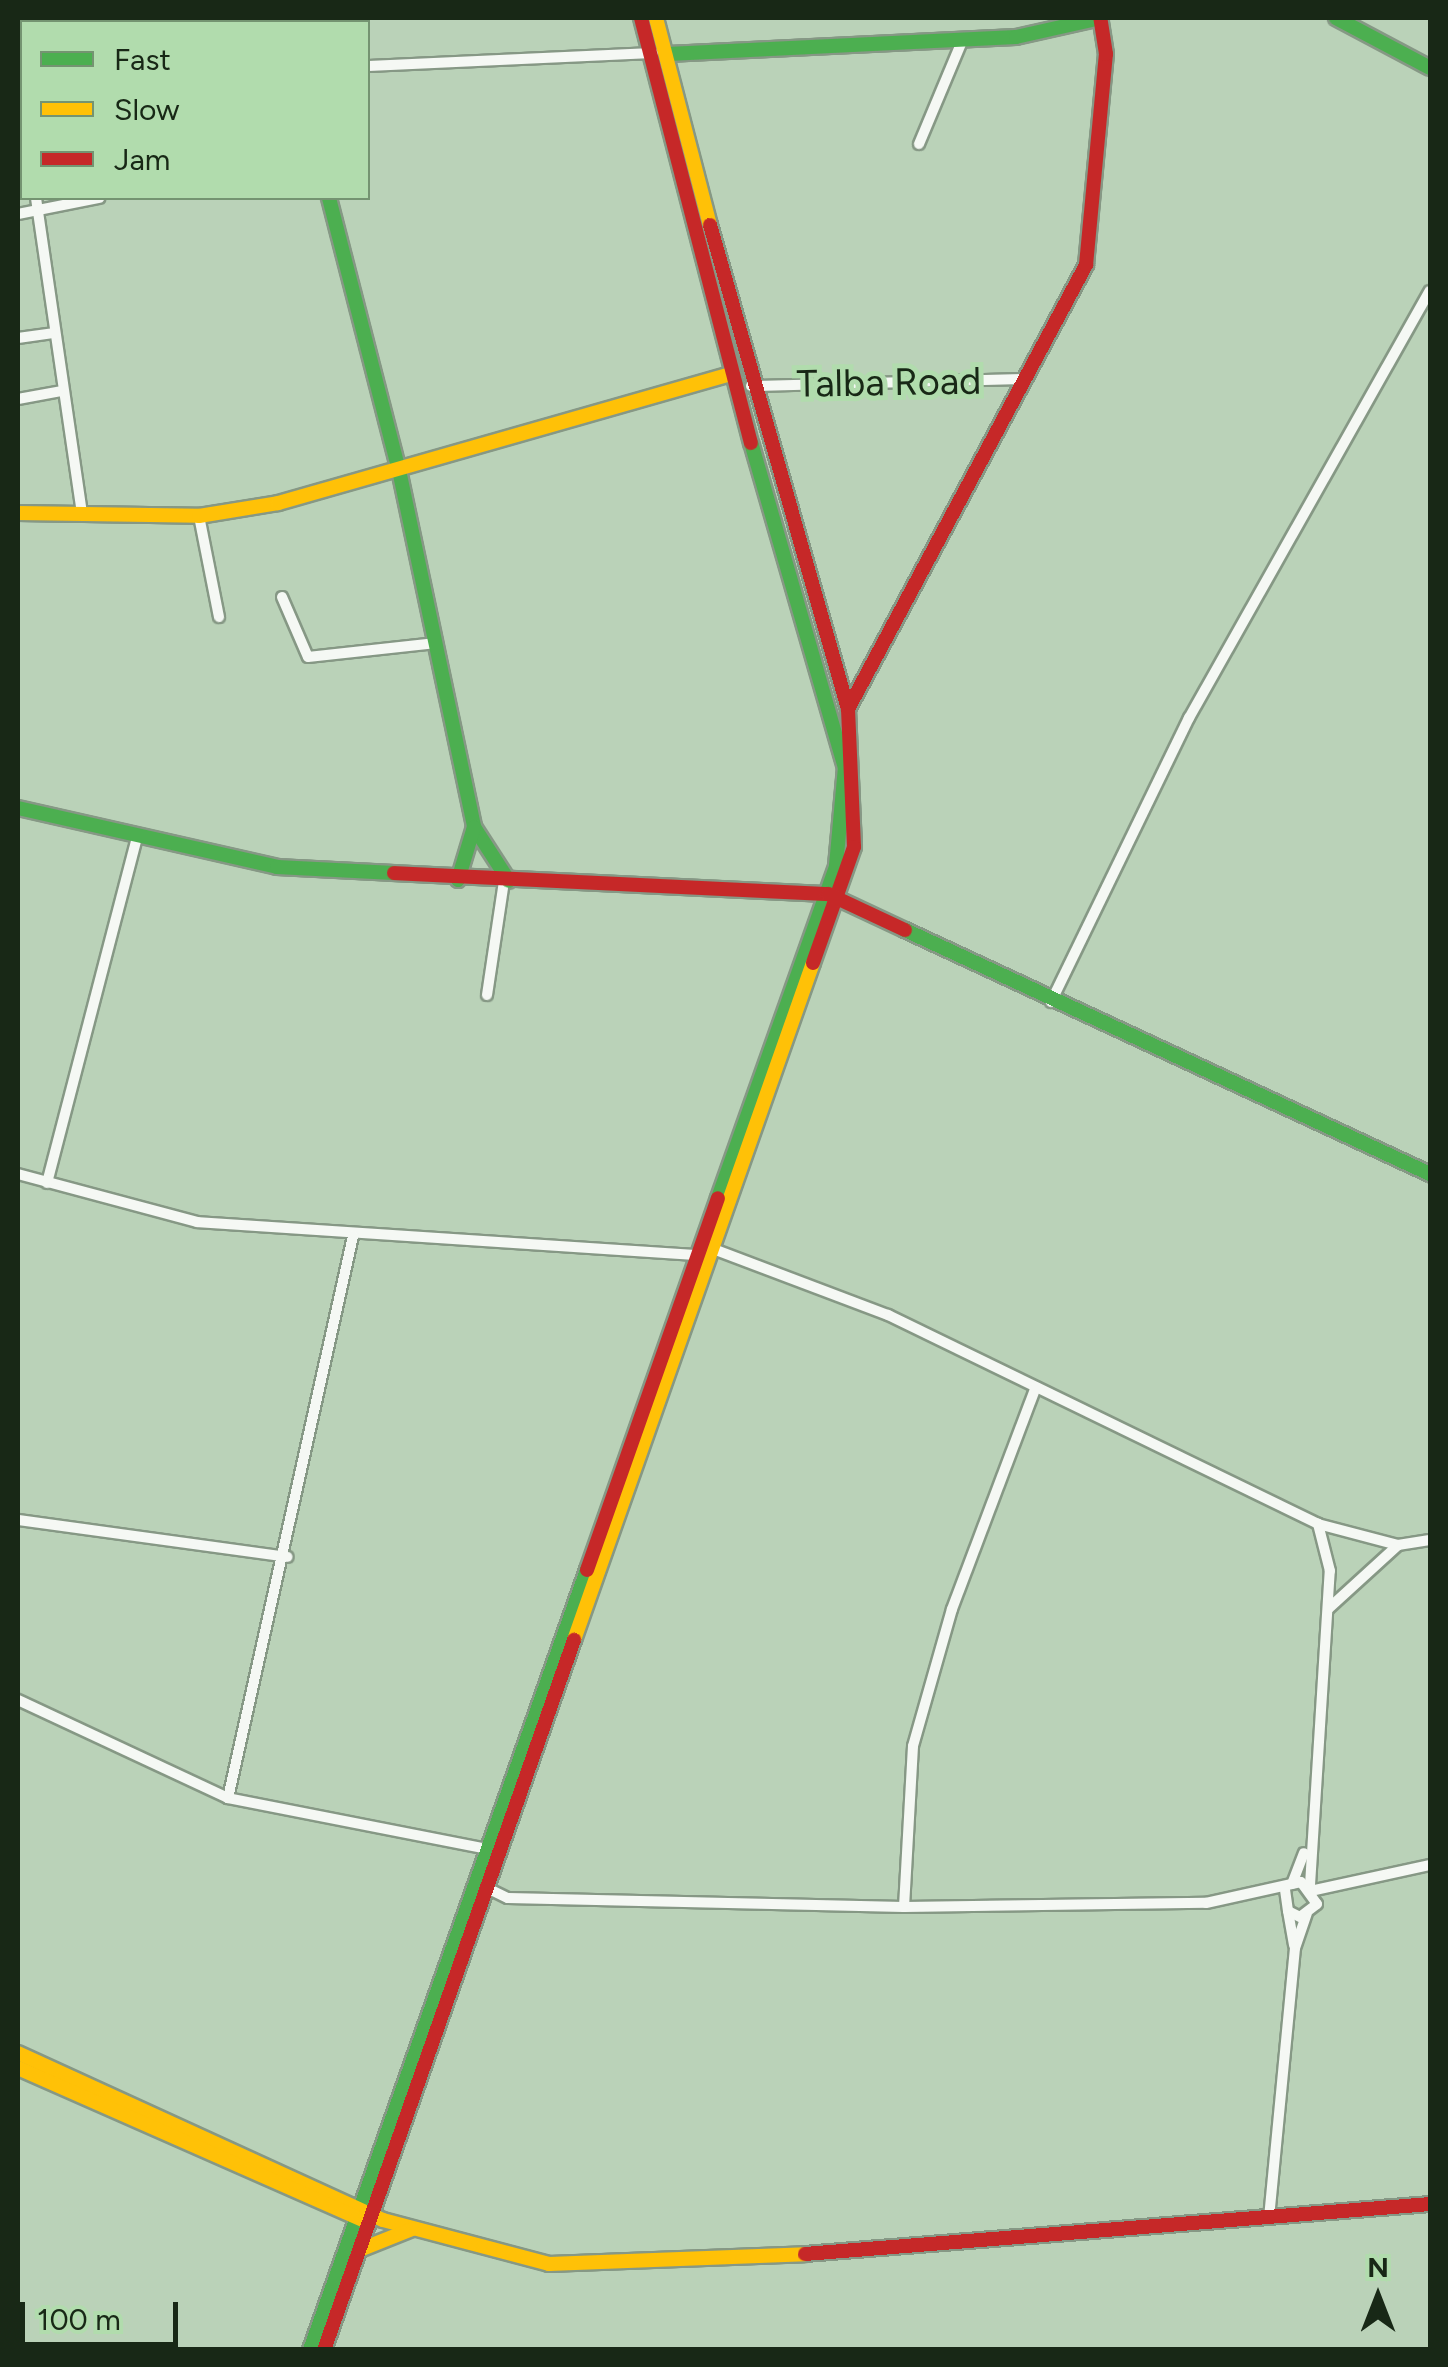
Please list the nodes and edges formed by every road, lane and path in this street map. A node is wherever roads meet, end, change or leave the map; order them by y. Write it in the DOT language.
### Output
graph roads {
  1 [pos="642,18"];
  2 [pos="656,18"];
  3 [pos="1100,18"];
  4 [pos="1336,18"];
  5 [pos="963,39"];
  6 [pos="661,54"];
  7 [pos="370,66"];
  8 [pos="1430,68"];
  9 [pos="919,144"];
  10 [pos="36,200"];
  11 [pos="90,200"];
  12 [pos="330,200"];
  13 [pos="38,212"];
  14 [pos="18,214"];
  15 [pos="1430,291"];
  16 [pos="54,333"];
  17 [pos="18,338"];
  18 [pos="732,374"];
  19 [pos="1028,380"];
  20 [pos="751,386"];
  21 [pos="62,390"];
  22 [pos="18,399"];
  23 [pos="399,470"];
  24 [pos="82,512"];
  25 [pos="18,513"];
  26 [pos="199,516"];
  27 [pos="282,597"];
  28 [pos="219,618"];
  29 [pos="436,643"];
  30 [pos="848,709"];
  31 [pos="18,808"];
  32 [pos="474,826"];
  33 [pos="136,841"];
  34 [pos="458,880"];
  35 [pos="507,881"];
  36 [pos="836,897"];
  37 [pos="487,994"];
  38 [pos="1051,1002"];
  39 [pos="1430,1173"];
  40 [pos="18,1174"];
  41 [pos="47,1183"];
  42 [pos="353,1236"];
  43 [pos="716,1250"];
  44 [pos="694,1255"];
  45 [pos="1036,1387"];
  46 [pos="18,1520"];
  47 [pos="1318,1524"];
  48 [pos="1430,1540"];
  49 [pos="1398,1545"];
  50 [pos="287,1557"];
  51 [pos="1328,1609"];
  52 [pos="18,1700"];
  53 [pos="228,1798"];
  54 [pos="1306,1847"];
  55 [pos="487,1849"];
  56 [pos="1430,1865"];
  57 [pos="1348,1885"];
  58 [pos="1289,1887"];
  59 [pos="1312,1887"];
  60 [pos="485,1888"];
  61 [pos="1252,1899"];
  62 [pos="1317,1904"];
  63 [pos="904,1906"];
  64 [pos="1287,1908"];
  65 [pos="1307,1914"];
  66 [pos="1295,1948"];
  67 [pos="18,2054"];
  68 [pos="18,2068"];
  69 [pos="1430,2204"];
  70 [pos="368,2216"];
  71 [pos="1269,2218"];
  72 [pos="414,2229"];
  73 [pos="362,2249"];
  74 [pos="310,2350"];
  75 [pos="324,2350"];
  1 -- 6 [label="street"];
  2 -- 6 [label="street"];
  3 -- 5 [label="street"];
  3 -- 19 [label="street"];
  4 -- 8 [label="street"];
  5 -- 6 [label="street"];
  5 -- 9 [label="street"];
  6 -- 7 [label="street"];
  6 -- 18 [label="street"];
  6 -- 20 [label="street"];
  10 -- 13 [label="street"];
  11 -- 13 [label="street"];
  12 -- 23 [label="street"];
  13 -- 14 [label="street"];
  13 -- 16 [label="street"];
  15 -- 38 [label="street"];
  16 -- 17 [label="street"];
  16 -- 21 [label="street"];
  18 -- 23 [label="street"];
  18 -- 36 [label="street"];
  19 -- 20 [label="street, Talba Road"];
  19 -- 30 [label="street"];
  20 -- 30 [label="street"];
  21 -- 22 [label="street"];
  21 -- 24 [label="street"];
  23 -- 26 [label="street"];
  23 -- 29 [label="street"];
  24 -- 25 [label="street"];
  24 -- 26 [label="street"];
  26 -- 28 [label="street"];
  27 -- 29 [label="street"];
  29 -- 32 [label="street"];
  30 -- 36 [label="street"];
  31 -- 33 [label="street"];
  32 -- 34 [label="street"];
  32 -- 35 [label="street"];
  33 -- 34 [label="street"];
  33 -- 41 [label="street"];
  34 -- 35 [label="street"];
  35 -- 36 [label="street"];
  35 -- 37 [label="street"];
  36 -- 38 [label="street"];
  36 -- 43 [label="street"];
  36 -- 44 [label="street"];
  38 -- 39 [label="street"];
  40 -- 41 [label="street"];
  41 -- 42 [label="street"];
  42 -- 44 [label="street"];
  42 -- 50 [label="street"];
  43 -- 45 [label="street"];
  43 -- 60 [label="street"];
  44 -- 55 [label="street"];
  45 -- 47 [label="street"];
  45 -- 63 [label="street"];
  46 -- 50 [label="street"];
  47 -- 49 [label="street"];
  47 -- 51 [label="street"];
  48 -- 49 [label="street"];
  49 -- 51 [label="street"];
  50 -- 53 [label="street"];
  51 -- 54 [label="street"];
  52 -- 53 [label="street"];
  53 -- 55 [label="street"];
  54 -- 58 [label="street"];
  54 -- 59 [label="street"];
  55 -- 70 [label="street"];
  56 -- 57 [label="street"];
  57 -- 59 [label="street"];
  57 -- 62 [label="street"];
  58 -- 59 [label="street"];
  58 -- 61 [label="street"];
  58 -- 64 [label="street"];
  59 -- 62 [label="street"];
  60 -- 63 [label="street"];
  60 -- 70 [label="street"];
  61 -- 63 [label="street"];
  61 -- 64 [label="street"];
  62 -- 65 [label="street"];
  64 -- 65 [label="street"];
  64 -- 66 [label="street"];
  65 -- 66 [label="street"];
  66 -- 71 [label="street"];
  67 -- 70 [label="street"];
  68 -- 70 [label="street"];
  69 -- 71 [label="street"];
  70 -- 72 [label="street"];
  70 -- 73 [label="street"];
  70 -- 74 [label="street"];
  71 -- 72 [label="street"];
  72 -- 73 [label="street"];
  73 -- 75 [label="street"];
}
